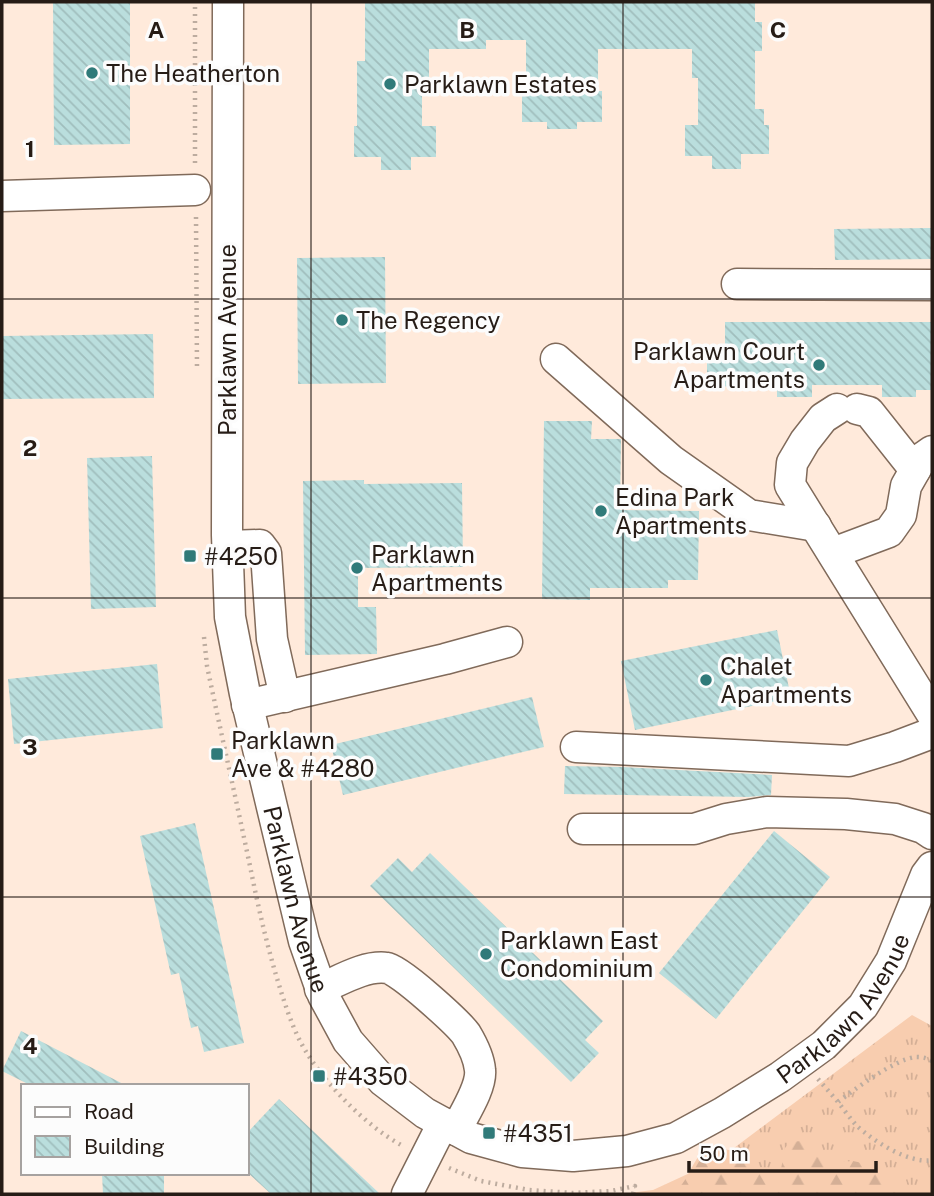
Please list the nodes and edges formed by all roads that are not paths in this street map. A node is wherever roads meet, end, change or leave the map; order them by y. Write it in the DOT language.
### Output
graph roads {
  1 [pos="228,2"];
  2 [pos="195,190"];
  3 [pos="2,196"];
  4 [pos="737,284"];
  5 [pos="932,285"];
  6 [pos="556,359"];
  7 [pos="924,461"];
  8 [pos="816,526"];
  9 [pos="228,546"];
  10 [pos="833,552"];
  11 [pos="507,642"];
  12 [pos="285,697"];
  13 [pos="247,705"];
  14 [pos="932,714"];
  15 [pos="932,733"];
  16 [pos="576,747"];
  17 [pos="583,829"];
  18 [pos="932,834"];
  19 [pos="932,867"];
  20 [pos="320,989"];
  21 [pos="449,1126"];
  22 [pos="407,1194"];
  1 -- 9 [label="street, Parklawn Avenue"];
  2 -- 3 [label="street"];
  4 -- 5 [label="street"];
  6 -- 8 [label="street"];
  7 -- 8 [label="street"];
  7 -- 10 [label="street"];
  8 -- 10 [label="street"];
  9 -- 12 [label="street"];
  9 -- 13 [label="street, Parklawn Avenue"];
  10 -- 14 [label="street"];
  11 -- 12 [label="street"];
  12 -- 13 [label="street"];
  13 -- 20 [label="street, Parklawn Avenue"];
  15 -- 16 [label="street"];
  17 -- 18 [label="street"];
  19 -- 21 [label="street, Parklawn Avenue"];
  20 -- 21 [label="street, Parklawn Avenue"];
  20 -- 21 [label="street"];
  21 -- 22 [label="street"];
}
